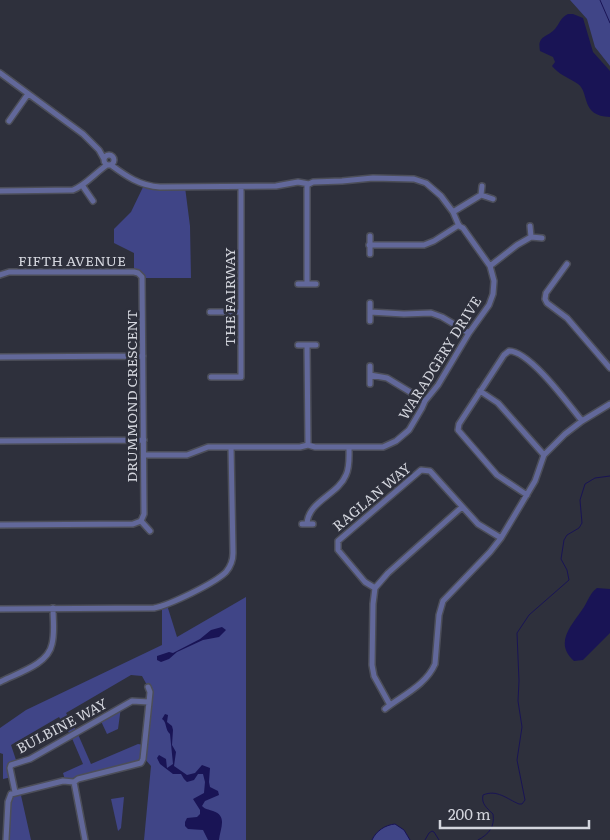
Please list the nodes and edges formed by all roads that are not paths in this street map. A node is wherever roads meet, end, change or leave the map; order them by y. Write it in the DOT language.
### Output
graph roads {
  1 [pos="0,73"];
  2 [pos="28,94"];
  3 [pos="8,121"];
  4 [pos="108,161"];
  5 [pos="307,184"];
  6 [pos="82,185"];
  7 [pos="482,186"];
  8 [pos="241,187"];
  9 [pos="0,192"];
  10 [pos="481,195"];
  11 [pos="493,199"];
  12 [pos="93,202"];
  13 [pos="453,212"];
  14 [pos="459,225"];
  15 [pos="530,226"];
  16 [pos="370,236"];
  17 [pos="531,237"];
  18 [pos="542,238"];
  19 [pos="369,245"];
  20 [pos="370,254"];
  21 [pos="567,264"];
  22 [pos="490,266"];
  23 [pos="138,273"];
  24 [pos="2,274"];
  25 [pos="298,284"];
  26 [pos="307,284"];
  27 [pos="316,284"];
  28 [pos="370,303"];
  29 [pos="210,312"];
  30 [pos="241,312"];
  31 [pos="370,312"];
  32 [pos="370,321"];
  33 [pos="469,333"];
  34 [pos="298,345"];
  35 [pos="308,345"];
  36 [pos="316,345"];
  37 [pos="143,356"];
  38 [pos="0,357"];
  39 [pos="370,366"];
  40 [pos="610,368"];
  41 [pos="370,375"];
  42 [pos="211,377"];
  43 [pos="370,384"];
  44 [pos="480,391"];
  45 [pos="425,400"];
  46 [pos="610,404"];
  47 [pos="582,421"];
  48 [pos="144,440"];
  49 [pos="0,441"];
  50 [pos="308,445"];
  51 [pos="231,447"];
  52 [pos="349,447"];
  53 [pos="144,455"];
  54 [pos="544,455"];
  55 [pos="527,495"];
  56 [pos="462,507"];
  57 [pos="141,521"];
  58 [pos="307,524"];
  59 [pos="0,525"];
  60 [pos="150,531"];
  61 [pos="501,538"];
  62 [pos="375,588"];
  63 [pos="53,608"];
  64 [pos="0,609"];
  65 [pos="0,682"];
  66 [pos="148,687"];
  67 [pos="150,702"];
  68 [pos="390,705"];
  69 [pos="385,709"];
  70 [pos="74,782"];
  71 [pos="15,792"];
  72 [pos="6,840"];
  73 [pos="85,840"];
  1 -- 2 [label="street, WARADGERY DRIVE"];
  2 -- 3 [label="street"];
  2 -- 4 [label="street, WARADGERY DRIVE"];
  4 -- 6 [label="street"];
  4 -- 8 [label="street, WARADGERY DRIVE"];
  5 -- 8 [label="street, WARADGERY DRIVE"];
  5 -- 13 [label="street, WARADGERY DRIVE"];
  5 -- 26 [label="street"];
  6 -- 9 [label="street"];
  6 -- 12 [label="street"];
  7 -- 10 [label="street"];
  8 -- 30 [label="street, THE FAIRWAY"];
  10 -- 11 [label="street"];
  10 -- 13 [label="street"];
  13 -- 14 [label="street, WARADGERY DRIVE"];
  14 -- 19 [label="street"];
  14 -- 22 [label="street, WARADGERY DRIVE"];
  15 -- 17 [label="street"];
  16 -- 19 [label="street"];
  17 -- 18 [label="street"];
  17 -- 22 [label="street"];
  19 -- 20 [label="street"];
  21 -- 40 [label="street"];
  22 -- 33 [label="street, WARADGERY DRIVE"];
  23 -- 24 [label="street, FIFTH AVENUE"];
  23 -- 37 [label="street, DRUMMOND CRESCENT"];
  25 -- 26 [label="street"];
  26 -- 27 [label="street"];
  28 -- 31 [label="street"];
  29 -- 30 [label="street"];
  30 -- 42 [label="street, THE FAIRWAY"];
  31 -- 32 [label="street"];
  31 -- 33 [label="street"];
  33 -- 45 [label="street, WARADGERY DRIVE"];
  34 -- 35 [label="street"];
  35 -- 36 [label="street"];
  35 -- 50 [label="street"];
  37 -- 38 [label="street"];
  37 -- 48 [label="street, DRUMMOND CRESCENT"];
  39 -- 41 [label="street"];
  41 -- 43 [label="street"];
  41 -- 45 [label="street"];
  44 -- 47 [label="street"];
  44 -- 54 [label="street"];
  44 -- 55 [label="street"];
  45 -- 52 [label="street, WARADGERY DRIVE"];
  46 -- 47 [label="street"];
  47 -- 54 [label="street"];
  48 -- 49 [label="street"];
  48 -- 53 [label="street, DRUMMOND CRESCENT"];
  50 -- 51 [label="street, WARADGERY DRIVE"];
  50 -- 52 [label="street, WARADGERY DRIVE"];
  51 -- 53 [label="street, WARADGERY DRIVE"];
  51 -- 63 [label="street"];
  52 -- 58 [label="street"];
  53 -- 57 [label="street, DRUMMOND CRESCENT"];
  54 -- 55 [label="street"];
  55 -- 61 [label="street"];
  56 -- 61 [label="street"];
  56 -- 62 [label="street"];
  56 -- 62 [label="street, RAGLAN WAY"];
  57 -- 59 [label="street"];
  57 -- 60 [label="street"];
  61 -- 68 [label="street"];
  62 -- 68 [label="street"];
  63 -- 64 [label="street"];
  63 -- 65 [label="street"];
  66 -- 67 [label="street"];
  67 -- 70 [label="street"];
  67 -- 71 [label="street, BULBINE WAY"];
  68 -- 69 [label="street"];
  70 -- 71 [label="street"];
  70 -- 73 [label="street"];
  71 -- 72 [label="street"];
}
